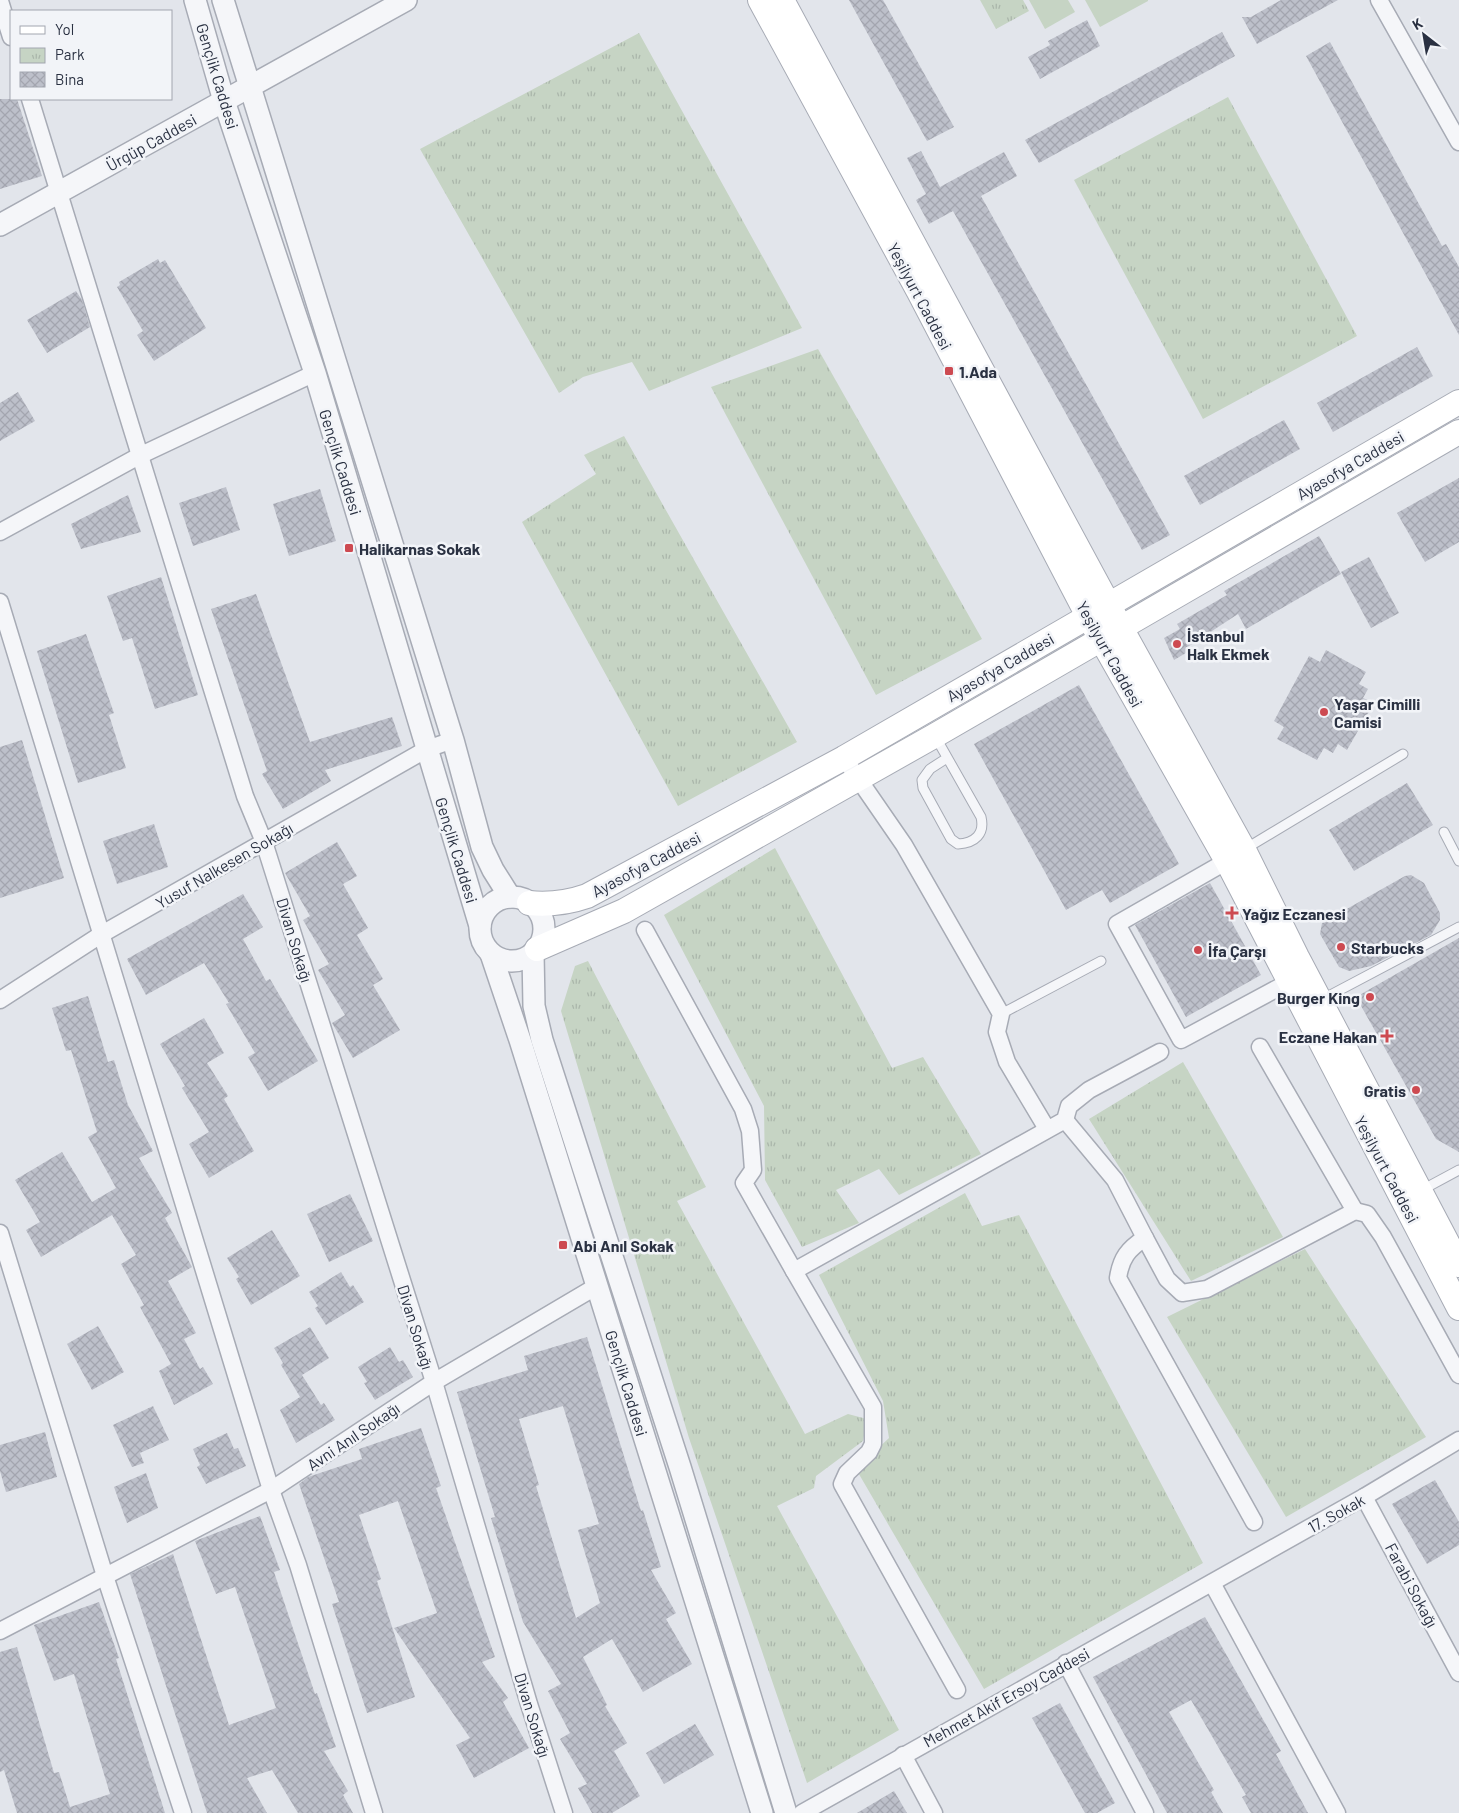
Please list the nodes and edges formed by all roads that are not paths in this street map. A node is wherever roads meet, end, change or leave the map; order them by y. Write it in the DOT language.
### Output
graph roads {
  1 [pos="195,0"];
  2 [pos="223,0"];
  3 [pos="406,0"];
  4 [pos="760,0"];
  5 [pos="782,0"];
  6 [pos="1379,0"];
  7 [pos="0,1"];
  8 [pos="10,34"];
  9 [pos="249,87"];
  10 [pos="30,100"];
  11 [pos="224,101"];
  12 [pos="1459,142"];
  13 [pos="59,192"];
  14 [pos="878,196"];
  15 [pos="0,224"];
  16 [pos="908,252"];
  17 [pos="315,373"];
  18 [pos="1459,402"];
  19 [pos="1459,432"];
  20 [pos="140,456"];
  21 [pos="0,532"];
  22 [pos="0,602"];
  23 [pos="1109,604"];
  24 [pos="1088,616"];
  25 [pos="1111,634"];
  26 [pos="934,736"];
  27 [pos="453,740"];
  28 [pos="427,749"];
  29 [pos="1403,754"];
  30 [pos="844,758"];
  31 [pos="947,758"];
  32 [pos="858,780"];
  33 [pos="1444,832"];
  34 [pos="264,842"];
  35 [pos="1236,855"];
  36 [pos="1459,860"];
  37 [pos="520,900"];
  38 [pos="480,926"];
  39 [pos="1459,927"];
  40 [pos="645,930"];
  41 [pos="102,934"];
  42 [pos="535,951"];
  43 [pos="491,954"];
  44 [pos="1100,961"];
  45 [pos="1289,982"];
  46 [pos="0,1000"];
  47 [pos="1321,1001"];
  48 [pos="1001,1014"];
  49 [pos="1260,1047"];
  50 [pos="1160,1052"];
  51 [pos="1065,1120"];
  52 [pos="1046,1129"];
  53 [pos="1459,1170"];
  54 [pos="1420,1191"];
  55 [pos="1354,1210"];
  56 [pos="0,1233"];
  57 [pos="1145,1238"];
  58 [pos="1459,1266"];
  59 [pos="794,1271"];
  60 [pos="597,1286"];
  61 [pos="1459,1308"];
  62 [pos="1459,1375"];
  63 [pos="434,1382"];
  64 [pos="1459,1440"];
  65 [pos="271,1490"];
  66 [pos="1364,1497"];
  67 [pos="1254,1522"];
  68 [pos="105,1576"];
  69 [pos="1212,1583"];
  70 [pos="0,1631"];
  71 [pos="1066,1663"];
  72 [pos="1459,1673"];
  73 [pos="957,1690"];
  74 [pos="903,1755"];
  75 [pos="183,1813"];
  76 [pos="374,1813"];
  77 [pos="564,1813"];
  78 [pos="762,1813"];
  79 [pos="786,1813"];
  80 [pos="802,1813"];
  81 [pos="934,1813"];
  82 [pos="1145,1813"];
  83 [pos="1337,1813"];
  1 -- 11 [label="street, Gençlik Caddesi"];
  2 -- 9 [label="street, Gençlik Caddesi"];
  3 -- 9 [label="street, Ürgüp Caddesi"];
  4 -- 14 [label="main road, Yeşilyurt Caddesi"];
  5 -- 14 [label="main road, Yeşilyurt Caddesi"];
  6 -- 12 [label="street"];
  7 -- 8 [label="street"];
  9 -- 11 [label="street, Ürgüp Caddesi"];
  9 -- 27 [label="street, Gençlik Caddesi"];
  10 -- 13 [label="street, Divan Sokağı"];
  11 -- 13 [label="street, Ürgüp Caddesi"];
  11 -- 17 [label="street, Gençlik Caddesi"];
  13 -- 15 [label="street, Ürgüp Caddesi"];
  13 -- 20 [label="street, Divan Sokağı"];
  14 -- 16 [label="main road, Yeşilyurt Caddesi"];
  16 -- 23 [label="main road, Yeşilyurt Caddesi"];
  16 -- 24 [label="main road, Yeşilyurt Caddesi"];
  17 -- 20 [label="street"];
  17 -- 28 [label="street, Gençlik Caddesi"];
  18 -- 23 [label="main road, Ayasofya Caddesi"];
  19 -- 25 [label="main road, Ayasofya Caddesi"];
  20 -- 21 [label="street"];
  20 -- 34 [label="street, Divan Sokağı"];
  22 -- 41 [label="street"];
  23 -- 24 [label="main road, Ayasofya Caddesi"];
  23 -- 25 [label="main road, Yeşilyurt Caddesi"];
  24 -- 25 [label="main road, Yeşilyurt Caddesi"];
  24 -- 30 [label="main road, Ayasofya Caddesi"];
  25 -- 26 [label="main road, Ayasofya Caddesi"];
  25 -- 35 [label="main road, Yeşilyurt Caddesi"];
  26 -- 31 [label="lane"];
  26 -- 32 [label="main road, Ayasofya Caddesi"];
  27 -- 28 [label="street, Yusuf Nalkesen Sokağı"];
  27 -- 37 [label="street, Gençlik Caddesi"];
  28 -- 34 [label="street, Yusuf Nalkesen Sokağı"];
  28 -- 38 [label="street, Gençlik Caddesi"];
  29 -- 35 [label="lane"];
  30 -- 32 [label="street"];
  30 -- 37 [label="main road, Ayasofya Caddesi"];
  31 -- 31 [label="lane"];
  32 -- 42 [label="main road, Ayasofya Caddesi"];
  32 -- 48 [label="street"];
  33 -- 36 [label="lane"];
  34 -- 41 [label="street, Yusuf Nalkesen Sokağı"];
  34 -- 63 [label="street, Divan Sokağı"];
  35 -- 45 [label="main road, Yeşilyurt Caddesi"];
  35 -- 45 [label="street"];
  35 -- 47 [label="main road, Yeşilyurt Caddesi"];
  37 -- 38 [label="street"];
  37 -- 42 [label="street"];
  38 -- 43 [label="street"];
  39 -- 47 [label="lane"];
  40 -- 59 [label="street"];
  41 -- 46 [label="street, Yusuf Nalkesen Sokağı"];
  41 -- 65 [label="street"];
  42 -- 43 [label="street"];
  42 -- 79 [label="street, Gençlik Caddesi"];
  43 -- 60 [label="street, Gençlik Caddesi"];
  44 -- 48 [label="lane"];
  45 -- 61 [label="main road, Yeşilyurt Caddesi"];
  47 -- 54 [label="main road, Yeşilyurt Caddesi"];
  48 -- 52 [label="street"];
  49 -- 55 [label="street"];
  50 -- 51 [label="street"];
  51 -- 52 [label="street"];
  51 -- 57 [label="street"];
  52 -- 59 [label="street"];
  53 -- 54 [label="lane"];
  54 -- 58 [label="main road, Yeşilyurt Caddesi"];
  55 -- 57 [label="street"];
  55 -- 62 [label="street"];
  56 -- 68 [label="street"];
  57 -- 67 [label="street"];
  59 -- 73 [label="street"];
  60 -- 63 [label="street, Avni Anıl Sokağı"];
  60 -- 78 [label="street, Gençlik Caddesi"];
  63 -- 65 [label="street, Avni Anıl Sokağı"];
  63 -- 77 [label="street, Divan Sokağı"];
  64 -- 66 [label="street, 17. Sokak"];
  65 -- 68 [label="street, Avni Anıl Sokağı"];
  65 -- 76 [label="street"];
  66 -- 69 [label="street, 17. Sokak"];
  66 -- 72 [label="street, Farabi Sokağı"];
  68 -- 70 [label="street, Avni Anıl Sokağı"];
  68 -- 75 [label="street"];
  69 -- 71 [label="street, Mehmet Akif Ersoy Caddesi"];
  69 -- 83 [label="street"];
  71 -- 74 [label="street, Mehmet Akif Ersoy Caddesi"];
  71 -- 82 [label="street"];
  74 -- 80 [label="street, Mehmet Akif Ersoy Caddesi"];
  74 -- 81 [label="street"];
}
